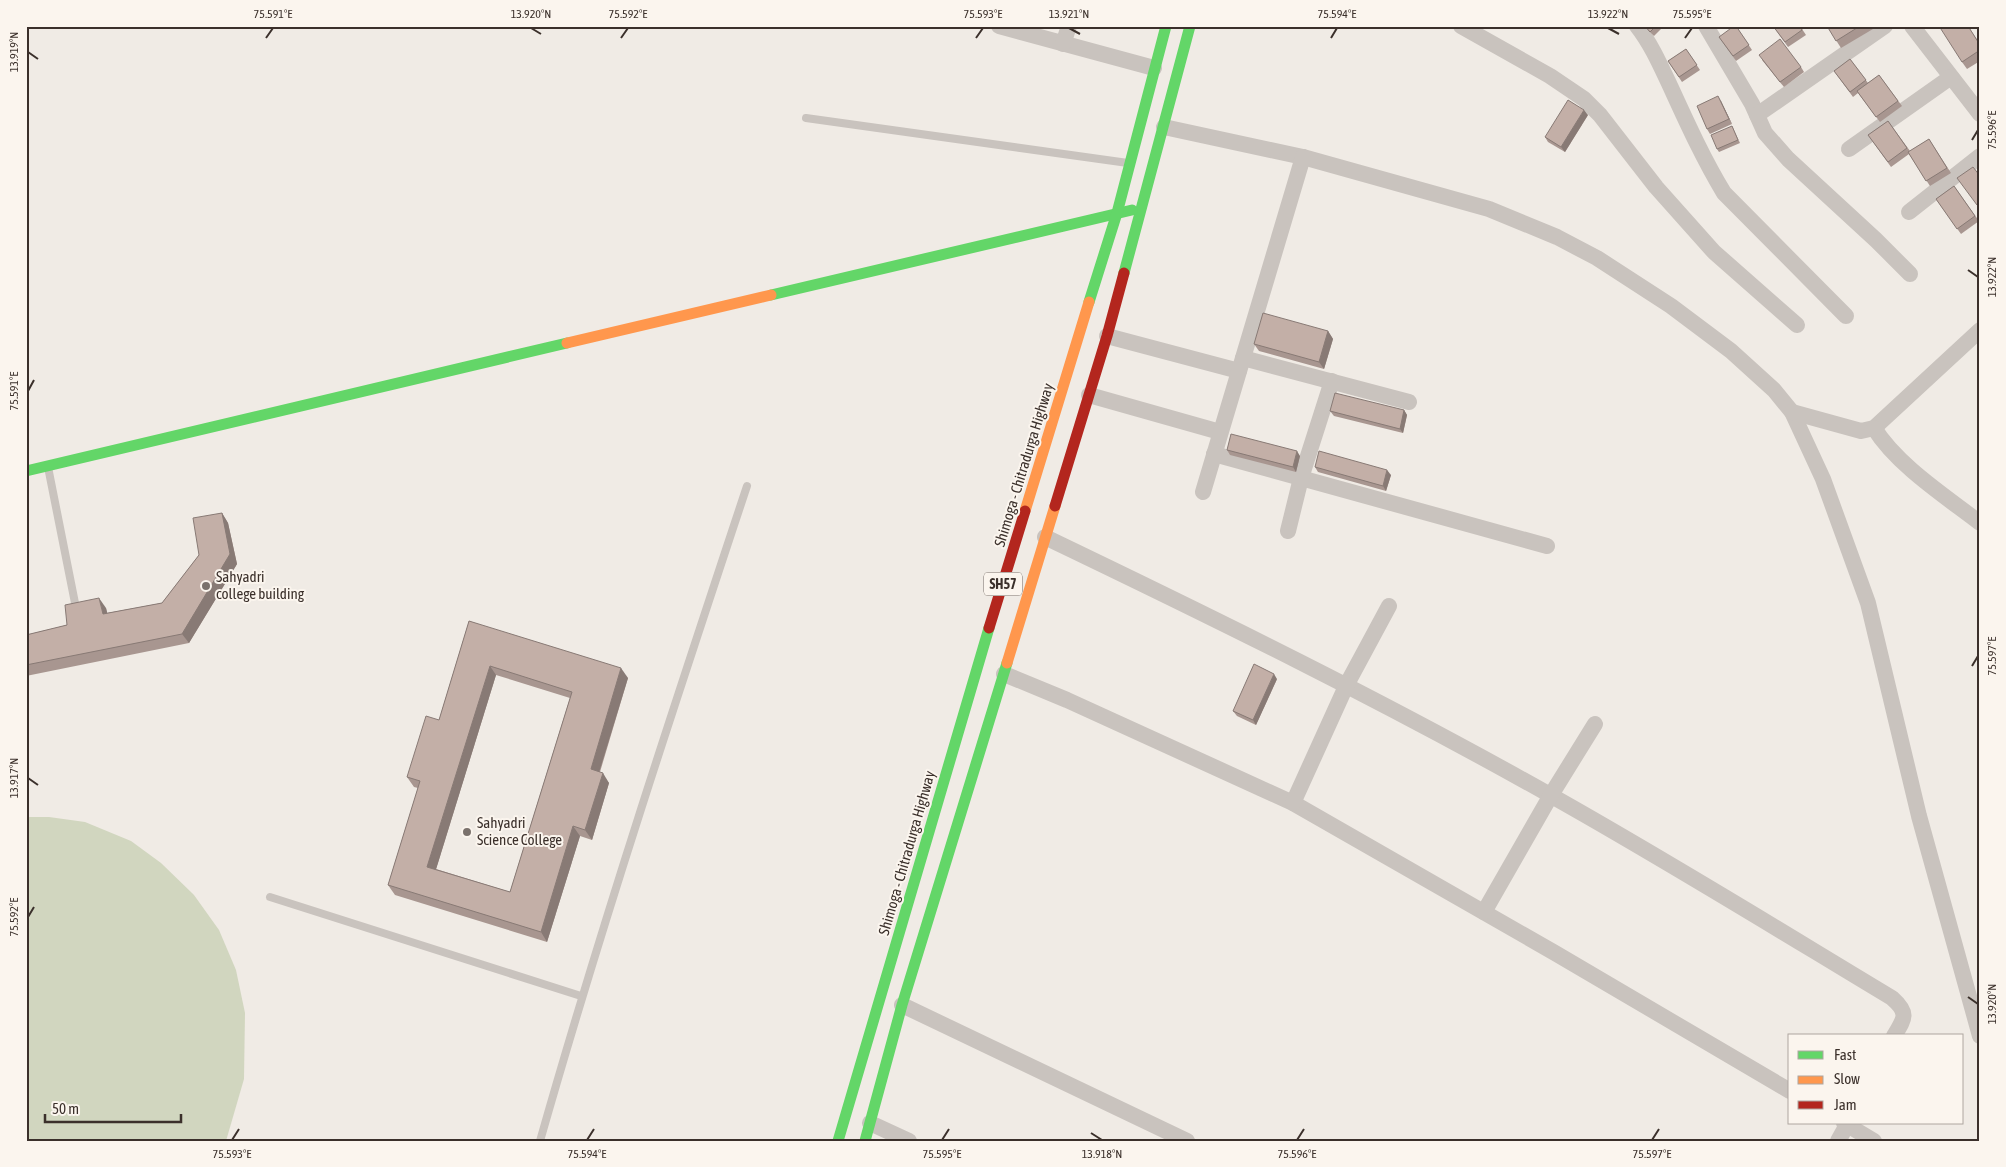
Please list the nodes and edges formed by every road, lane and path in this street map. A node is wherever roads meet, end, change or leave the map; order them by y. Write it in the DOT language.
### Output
graph roads {
  1 [pos="999,26"];
  2 [pos="1069,26"];
  3 [pos="1166,26"];
  4 [pos="1190,26"];
  5 [pos="1461,26"];
  6 [pos="1637,26"];
  7 [pos="1706,26"];
  8 [pos="1885,26"];
  9 [pos="1912,26"];
  10 [pos="1027,30"];
  11 [pos="1063,44"];
  12 [pos="1154,68"];
  13 [pos="1951,77"];
  14 [pos="1980,114"];
  15 [pos="1757,115"];
  16 [pos="806,118"];
  17 [pos="1164,127"];
  18 [pos="1849,149"];
  19 [pos="1980,156"];
  20 [pos="1303,158"];
  21 [pos="1130,163"];
  22 [pos="1142,207"];
  23 [pos="1909,212"];
  24 [pos="1117,213"];
  25 [pos="1910,274"];
  26 [pos="1846,316"];
  27 [pos="1796,325"];
  28 [pos="1980,330"];
  29 [pos="1107,336"];
  30 [pos="1241,364"];
  31 [pos="1332,381"];
  32 [pos="1089,395"];
  33 [pos="1409,402"];
  34 [pos="1792,412"];
  35 [pos="1874,428"];
  36 [pos="1220,432"];
  37 [pos="1214,454"];
  38 [pos="47,465"];
  39 [pos="26,471"];
  40 [pos="1300,478"];
  41 [pos="747,486"];
  42 [pos="1203,492"];
  43 [pos="1980,523"];
  44 [pos="1288,531"];
  45 [pos="1045,537"];
  46 [pos="1547,546"];
  47 [pos="1389,606"];
  48 [pos="78,612"];
  49 [pos="1004,674"];
  50 [pos="1347,684"];
  51 [pos="1595,724"];
  52 [pos="1551,795"];
  53 [pos="1293,803"];
  54 [pos="270,897"];
  55 [pos="1484,912"];
  56 [pos="581,996"];
  57 [pos="902,1005"];
  58 [pos="1895,1034"];
  59 [pos="1980,1036"];
  60 [pos="1788,1090"];
  61 [pos="870,1123"];
  62 [pos="1846,1124"];
  63 [pos="540,1141"];
  64 [pos="838,1141"];
  65 [pos="865,1141"];
  66 [pos="909,1141"];
  67 [pos="1187,1141"];
  68 [pos="1838,1141"];
  69 [pos="1874,1141"];
  1 -- 10 [label="street"];
  2 -- 11 [label="street"];
  3 -- 12 [label="main road, Shimoga - Chitradurga Highway / SH57"];
  4 -- 17 [label="main road, SH57"];
  5 -- 27 [label="street"];
  6 -- 26 [label="street"];
  7 -- 15 [label="street"];
  8 -- 15 [label="street"];
  9 -- 13 [label="street"];
  10 -- 11 [label="street"];
  11 -- 12 [label="street"];
  12 -- 21 [label="main road, Shimoga - Chitradurga Highway / SH57"];
  13 -- 14 [label="street"];
  13 -- 18 [label="street"];
  15 -- 25 [label="street"];
  16 -- 21 [label="lane"];
  17 -- 20 [label="street"];
  17 -- 22 [label="main road, SH57"];
  19 -- 23 [label="street"];
  20 -- 30 [label="street"];
  20 -- 34 [label="street"];
  21 -- 24 [label="main road, Shimoga - Chitradurga Highway / SH57"];
  22 -- 24 [label="main road"];
  22 -- 29 [label="main road, SH57"];
  24 -- 38 [label="main road"];
  24 -- 64 [label="main road, Shimoga - Chitradurga Highway / SH57"];
  28 -- 35 [label="street"];
  29 -- 30 [label="street"];
  29 -- 32 [label="main road, SH57"];
  30 -- 31 [label="street"];
  30 -- 36 [label="street"];
  31 -- 33 [label="street"];
  31 -- 40 [label="street"];
  32 -- 36 [label="street"];
  32 -- 45 [label="main road, SH57"];
  34 -- 35 [label="street"];
  34 -- 59 [label="street"];
  35 -- 43 [label="street"];
  36 -- 37 [label="street"];
  37 -- 40 [label="street"];
  37 -- 42 [label="street"];
  38 -- 39 [label="main road"];
  38 -- 48 [label="lane"];
  40 -- 44 [label="street"];
  40 -- 46 [label="street"];
  41 -- 56 [label="lane"];
  45 -- 49 [label="main road, SH57"];
  45 -- 50 [label="street"];
  47 -- 50 [label="street"];
  49 -- 53 [label="street"];
  49 -- 57 [label="main road, SH57"];
  50 -- 52 [label="street"];
  50 -- 53 [label="street"];
  51 -- 52 [label="street"];
  52 -- 55 [label="street"];
  52 -- 58 [label="street"];
  53 -- 55 [label="street"];
  54 -- 56 [label="lane"];
  55 -- 60 [label="street"];
  56 -- 63 [label="lane"];
  57 -- 61 [label="main road, SH57"];
  57 -- 67 [label="street"];
  61 -- 65 [label="main road, SH57"];
  61 -- 66 [label="street"];
  62 -- 68 [label="street"];
  62 -- 69 [label="street"];
}
